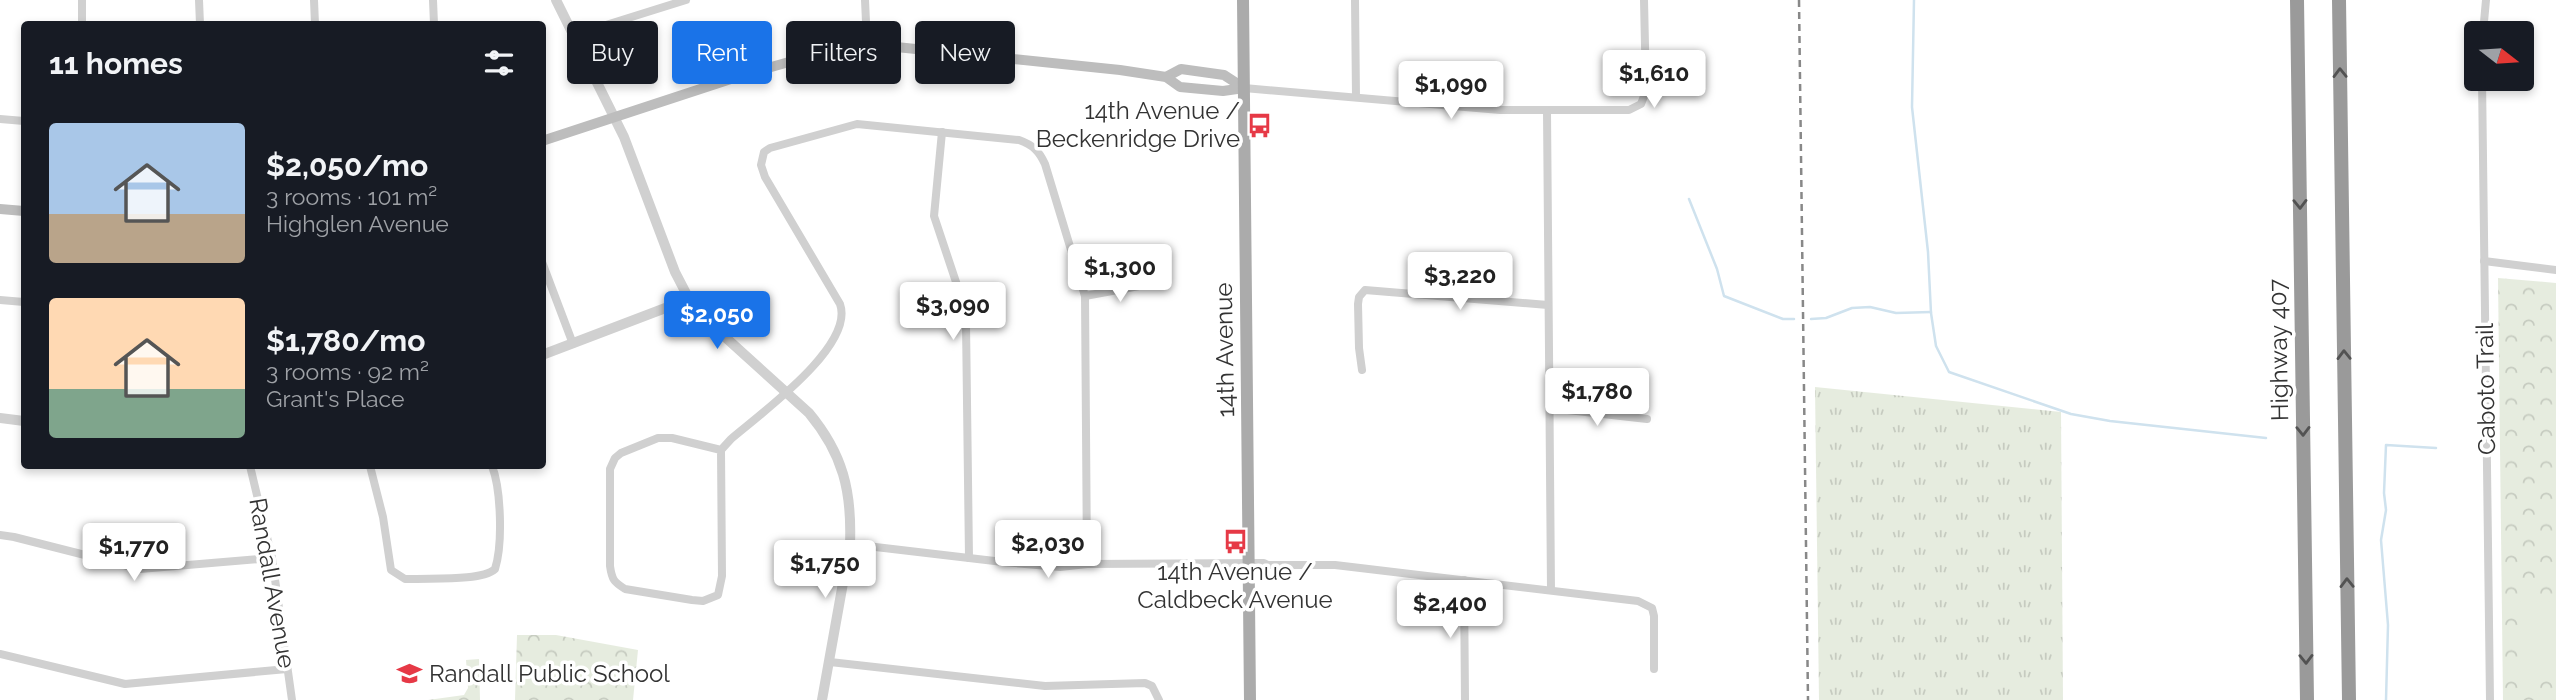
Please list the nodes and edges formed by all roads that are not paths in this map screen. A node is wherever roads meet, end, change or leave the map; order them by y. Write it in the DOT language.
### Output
graph roads {
  1 [pos="82,0"];
  2 [pos="199,0"];
  3 [pos="314,0"];
  4 [pos="433,0"];
  5 [pos="556,0"];
  6 [pos="686,0"];
  7 [pos="865,0"];
  8 [pos="1242,0"];
  9 [pos="1355,0"];
  10 [pos="1644,0"];
  11 [pos="2297,0"];
  12 [pos="2339,0"];
  13 [pos="2486,0"];
  14 [pos="82,21"];
  15 [pos="200,21"];
  16 [pos="315,21"];
  17 [pos="434,21"];
  18 [pos="621,21"];
  19 [pos="866,21"];
  20 [pos="2484,21"];
  21 [pos="567,22"];
  22 [pos="901,47"];
  23 [pos="786,63"];
  24 [pos="1166,77"];
  25 [pos="598,84"];
  26 [pos="1244,88"];
  27 [pos="2482,91"];
  28 [pos="1356,97"];
  29 [pos="1547,111"];
  30 [pos="615,118"];
  31 [pos="0,119"];
  32 [pos="21,121"];
  33 [pos="942,132"];
  34 [pos="546,140"];
  35 [pos="0,209"];
  36 [pos="21,211"];
  37 [pos="2484,261"];
  38 [pos="2556,270"];
  39 [pos="546,273"];
  40 [pos="1150,285"];
  41 [pos="1085,296"];
  42 [pos="689,299"];
  43 [pos="0,300"];
  44 [pos="21,302"];
  45 [pos="1548,305"];
  46 [pos="573,344"];
  47 [pos="546,354"];
  48 [pos="1363,370"];
  49 [pos="786,392"];
  50 [pos="1550,408"];
  51 [pos="0,418"];
  52 [pos="1647,419"];
  53 [pos="21,421"];
  54 [pos="721,450"];
  55 [pos="251,469"];
  56 [pos="371,469"];
  57 [pos="493,469"];
  58 [pos="0,535"];
  59 [pos="850,544"];
  60 [pos="272,558"];
  61 [pos="969,558"];
  62 [pos="1249,563"];
  63 [pos="1087,564"];
  64 [pos="1464,580"];
  65 [pos="1552,590"];
  66 [pos="0,653"];
  67 [pos="830,662"];
  68 [pos="287,669"];
  69 [pos="1654,669"];
  70 [pos="292,700"];
  71 [pos="822,700"];
  72 [pos="1159,700"];
  73 [pos="1250,700"];
  74 [pos="1465,700"];
  75 [pos="2306,700"];
  76 [pos="2349,700"];
  77 [pos="2490,700"];
  1 -- 14 [label="street"];
  2 -- 15 [label="street"];
  3 -- 16 [label="street"];
  4 -- 17 [label="street"];
  5 -- 21 [label="street"];
  6 -- 18 [label="street"];
  7 -- 19 [label="street"];
  8 -- 26 [label="main road, 14th Avenue"];
  9 -- 28 [label="street"];
  10 -- 29 [label="street"];
  11 -- 75 [label="highway, Highway 407, one-way"];
  76 -- 12 [label="highway, one-way"];
  13 -- 20 [label="street"];
  22 -- 24 [label="main road"];
  23 -- 30 [label="main road"];
  24 -- 26 [label="main road"];
  24 -- 26 [label="main road"];
  25 -- 30 [label="street"];
  26 -- 28 [label="street"];
  26 -- 62 [label="main road, 14th Avenue"];
  27 -- 37 [label="street, Caboto Trail"];
  28 -- 29 [label="street"];
  29 -- 45 [label="street"];
  30 -- 34 [label="main road"];
  30 -- 42 [label="street"];
  31 -- 32 [label="street"];
  33 -- 41 [label="street"];
  33 -- 49 [label="street"];
  33 -- 61 [label="street"];
  35 -- 36 [label="main road"];
  37 -- 38 [label="street"];
  37 -- 77 [label="street, Caboto Trail"];
  39 -- 46 [label="street"];
  40 -- 41 [label="street"];
  41 -- 63 [label="street"];
  42 -- 46 [label="street"];
  42 -- 49 [label="street"];
  43 -- 44 [label="street"];
  45 -- 48 [label="street"];
  45 -- 50 [label="street"];
  46 -- 47 [label="street"];
  49 -- 54 [label="street"];
  49 -- 59 [label="street"];
  50 -- 52 [label="street"];
  50 -- 65 [label="street"];
  51 -- 53 [label="street"];
  54 -- 54 [label="street"];
  55 -- 60 [label="street, Randall Avenue"];
  56 -- 57 [label="street"];
  58 -- 60 [label="street"];
  59 -- 61 [label="street"];
  59 -- 67 [label="street"];
  60 -- 68 [label="street, Randall Avenue"];
  61 -- 63 [label="street"];
  62 -- 63 [label="street"];
  62 -- 64 [label="street"];
  62 -- 73 [label="main road, 14th Avenue"];
  64 -- 65 [label="street"];
  64 -- 74 [label="street"];
  65 -- 69 [label="street"];
  66 -- 68 [label="street"];
  67 -- 71 [label="street"];
  67 -- 72 [label="street"];
  68 -- 70 [label="street, Randall Avenue"];
}
